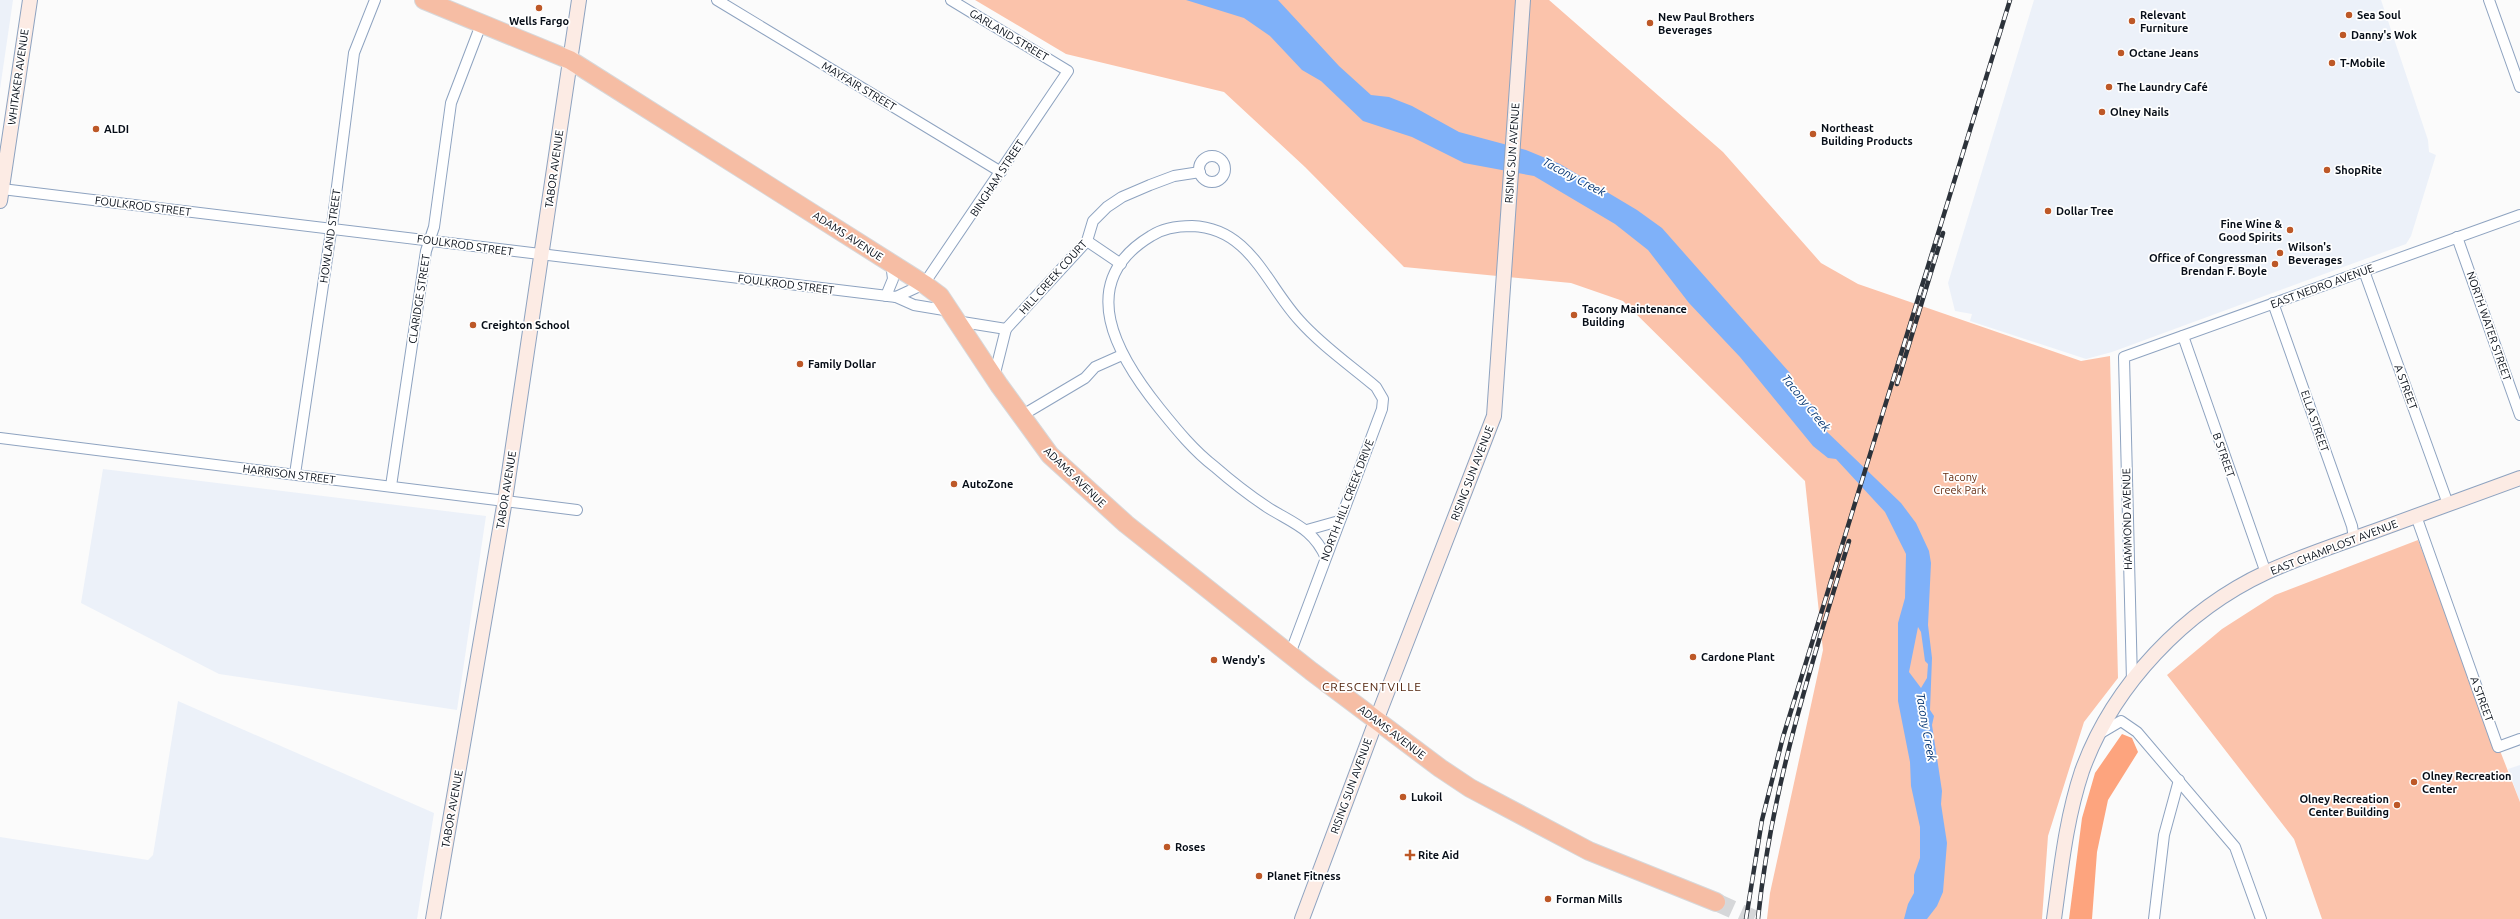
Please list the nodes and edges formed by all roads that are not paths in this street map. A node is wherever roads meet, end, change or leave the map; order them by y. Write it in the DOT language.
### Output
graph roads {
  1 [pos="30,0"];
  2 [pos="376,0"];
  3 [pos="424,0"];
  4 [pos="579,0"];
  5 [pos="717,0"];
  6 [pos="951,0"];
  7 [pos="1523,0"];
  8 [pos="2489,0"];
  9 [pos="482,22"];
  10 [pos="570,60"];
  11 [pos="1068,71"];
  12 [pos="2520,87"];
  13 [pos="1001,172"];
  14 [pos="1200,172"];
  15 [pos="1,195"];
  16 [pos="2520,215"];
  17 [pos="331,228"];
  18 [pos="2457,237"];
  19 [pos="430,240"];
  20 [pos="1087,241"];
  21 [pos="541,254"];
  22 [pos="891,263"];
  23 [pos="1121,264"];
  24 [pos="2364,271"];
  25 [pos="924,284"];
  26 [pos="886,296"];
  27 [pos="896,297"];
  28 [pos="2273,303"];
  29 [pos="953,316"];
  30 [pos="1006,328"];
  31 [pos="2183,336"];
  32 [pos="1122,355"];
  33 [pos="2124,357"];
  34 [pos="994,377"];
  35 [pos="2520,415"];
  36 [pos="1020,416"];
  37 [pos="0,438"];
  38 [pos="295,474"];
  39 [pos="2520,478"];
  40 [pos="391,486"];
  41 [pos="505,500"];
  42 [pos="2448,504"];
  43 [pos="577,510"];
  44 [pos="2416,516"];
  45 [pos="1339,521"];
  46 [pos="1306,530"];
  47 [pos="2354,538"];
  48 [pos="1326,558"];
  49 [pos="2266,573"];
  50 [pos="1290,654"];
  51 [pos="2132,681"];
  52 [pos="1376,720"];
  53 [pos="2099,734"];
  54 [pos="2520,739"];
  55 [pos="2179,780"];
  56 [pos="1716,902"];
  57 [pos="433,919"];
  58 [pos="1302,919"];
  59 [pos="2054,919"];
  60 [pos="2154,919"];
  61 [pos="2261,919"];
  1 -- 15 [label="street, WHITAKER AVENUE"];
  2 -- 17 [label="street, HOWLAND STREET"];
  3 -- 9 [label="highway, ADAMS AVENUE"];
  4 -- 10 [label="street, TABOR AVENUE"];
  5 -- 13 [label="street, MAYFAIR STREET"];
  6 -- 11 [label="street, GARLAND STREET"];
  7 -- 52 [label="street, RISING SUN AVENUE"];
  8 -- 12 [label="street"];
  9 -- 10 [label="highway, ADAMS AVENUE"];
  9 -- 19 [label="street, CLARIDGE STREET"];
  10 -- 21 [label="street, TABOR AVENUE"];
  10 -- 22 [label="highway, ADAMS AVENUE"];
  11 -- 13 [label="street, BINGHAM STREET"];
  13 -- 25 [label="street, BINGHAM STREET"];
  14 -- 20 [label="street, HILL CREEK COURT"];
  15 -- 17 [label="street, FOULKROD STREET"];
  16 -- 18 [label="street, EAST NEDRO AVENUE"];
  17 -- 19 [label="street, FOULKROD STREET"];
  17 -- 38 [label="street, HOWLAND STREET"];
  18 -- 24 [label="street, EAST NEDRO AVENUE"];
  18 -- 35 [label="street, NORTH WATER STREET"];
  19 -- 21 [label="street, FOULKROD STREET"];
  19 -- 40 [label="street, CLARIDGE STREET"];
  20 -- 23 [label="street"];
  20 -- 30 [label="street, HILL CREEK COURT"];
  21 -- 26 [label="street, FOULKROD STREET"];
  21 -- 41 [label="street, TABOR AVENUE"];
  22 -- 25 [label="highway, ADAMS AVENUE"];
  22 -- 26 [label="street"];
  23 -- 32 [label="street"];
  23 -- 45 [label="street, NORTH HILL CREEK DRIVE"];
  24 -- 28 [label="street, EAST NEDRO AVENUE"];
  24 -- 42 [label="street, A STREET"];
  25 -- 27 [label="street"];
  25 -- 29 [label="highway, ADAMS AVENUE"];
  26 -- 27 [label="street, FOULKROD STREET"];
  27 -- 29 [label="street"];
  28 -- 31 [label="street, EAST NEDRO AVENUE"];
  28 -- 47 [label="street, ELLA STREET"];
  29 -- 30 [label="street"];
  29 -- 34 [label="highway, ADAMS AVENUE"];
  30 -- 34 [label="street, HILL CREEK COURT"];
  31 -- 33 [label="street, EAST NEDRO AVENUE"];
  31 -- 49 [label="street, B STREET"];
  32 -- 36 [label="street"];
  32 -- 46 [label="street"];
  33 -- 51 [label="street, HAMMOND AVENUE"];
  34 -- 36 [label="highway, ADAMS AVENUE"];
  36 -- 50 [label="highway, ADAMS AVENUE"];
  37 -- 38 [label="street, HARRISON STREET"];
  38 -- 40 [label="street, HARRISON STREET"];
  39 -- 42 [label="street, EAST CHAMPLOST AVENUE"];
  40 -- 41 [label="street, HARRISON STREET"];
  41 -- 43 [label="street, HARRISON STREET"];
  41 -- 57 [label="street, TABOR AVENUE"];
  42 -- 44 [label="street, EAST CHAMPLOST AVENUE"];
  44 -- 47 [label="street, EAST CHAMPLOST AVENUE"];
  44 -- 54 [label="street, A STREET"];
  45 -- 46 [label="street"];
  45 -- 48 [label="street, NORTH HILL CREEK DRIVE"];
  46 -- 48 [label="street"];
  47 -- 49 [label="street, EAST CHAMPLOST AVENUE"];
  48 -- 50 [label="street, NORTH HILL CREEK DRIVE"];
  49 -- 51 [label="street, EAST CHAMPLOST AVENUE"];
  50 -- 52 [label="highway, ADAMS AVENUE"];
  51 -- 53 [label="street, EAST CHAMPLOST AVENUE"];
  52 -- 56 [label="highway, ADAMS AVENUE"];
  52 -- 58 [label="street, RISING SUN AVENUE"];
  53 -- 55 [label="street"];
  53 -- 59 [label="street, EAST CHAMPLOST AVENUE"];
  55 -- 60 [label="street"];
  55 -- 61 [label="street"];
}
